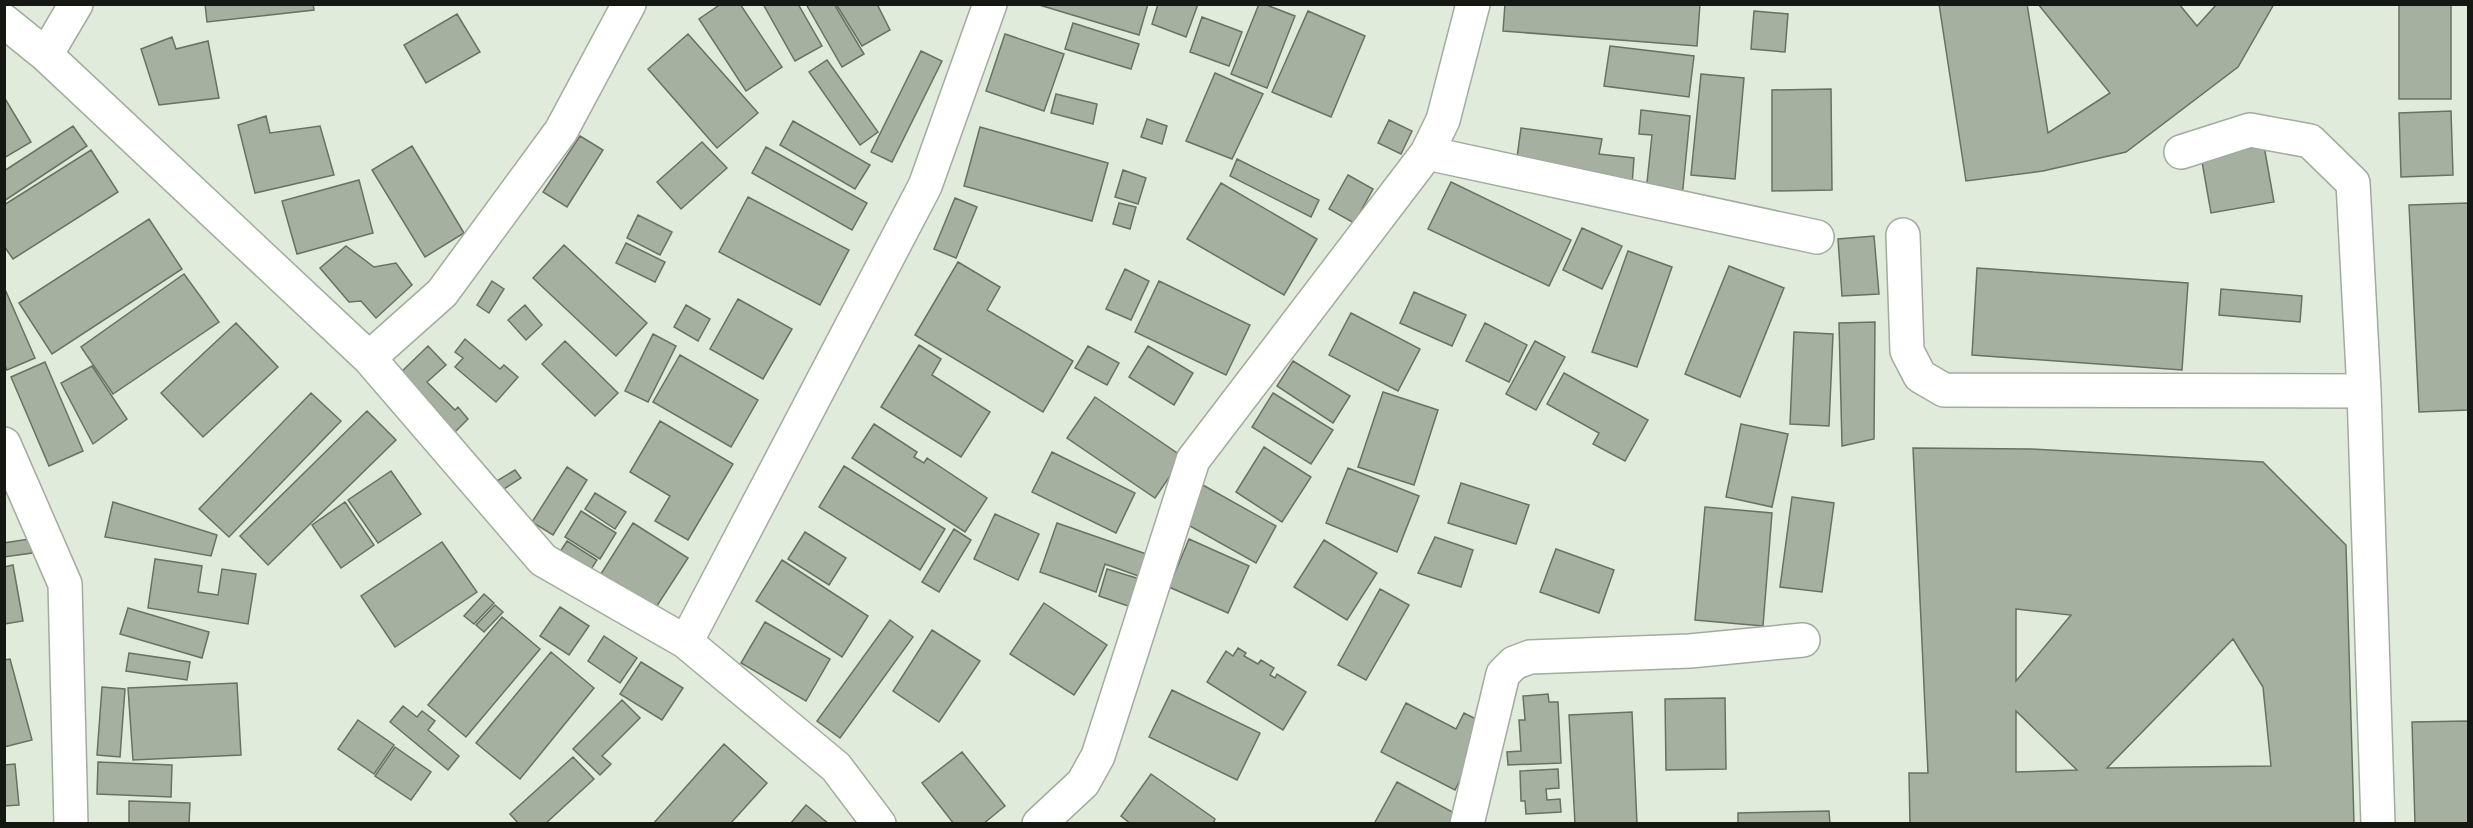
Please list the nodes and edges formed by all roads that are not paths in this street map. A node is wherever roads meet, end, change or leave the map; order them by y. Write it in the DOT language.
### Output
graph roads {
  1 [pos="76,4"];
  2 [pos="628,4"];
  3 [pos="990,4"];
  4 [pos="1473,4"];
  5 [pos="4,21"];
  6 [pos="46,55"];
  7 [pos="2181,152"];
  8 [pos="1427,153"];
  9 [pos="1903,235"];
  10 [pos="1817,237"];
  11 [pos="369,358"];
  12 [pos="2364,391"];
  13 [pos="4,444"];
  14 [pos="1803,640"];
  15 [pos="686,642"];
  16 [pos="71,824"];
  17 [pos="879,824"];
  18 [pos="1039,824"];
  19 [pos="1467,824"];
  20 [pos="2378,824"];
  1 -- 6 [label="street"];
  2 -- 11 [label="street"];
  3 -- 15 [label="street"];
  4 -- 8 [label="street"];
  5 -- 6 [label="street"];
  6 -- 11 [label="street"];
  7 -- 12 [label="street"];
  8 -- 10 [label="street"];
  8 -- 18 [label="street"];
  9 -- 12 [label="street"];
  11 -- 15 [label="street"];
  12 -- 20 [label="street"];
  13 -- 16 [label="street"];
  14 -- 19 [label="street"];
  15 -- 17 [label="street"];
}
